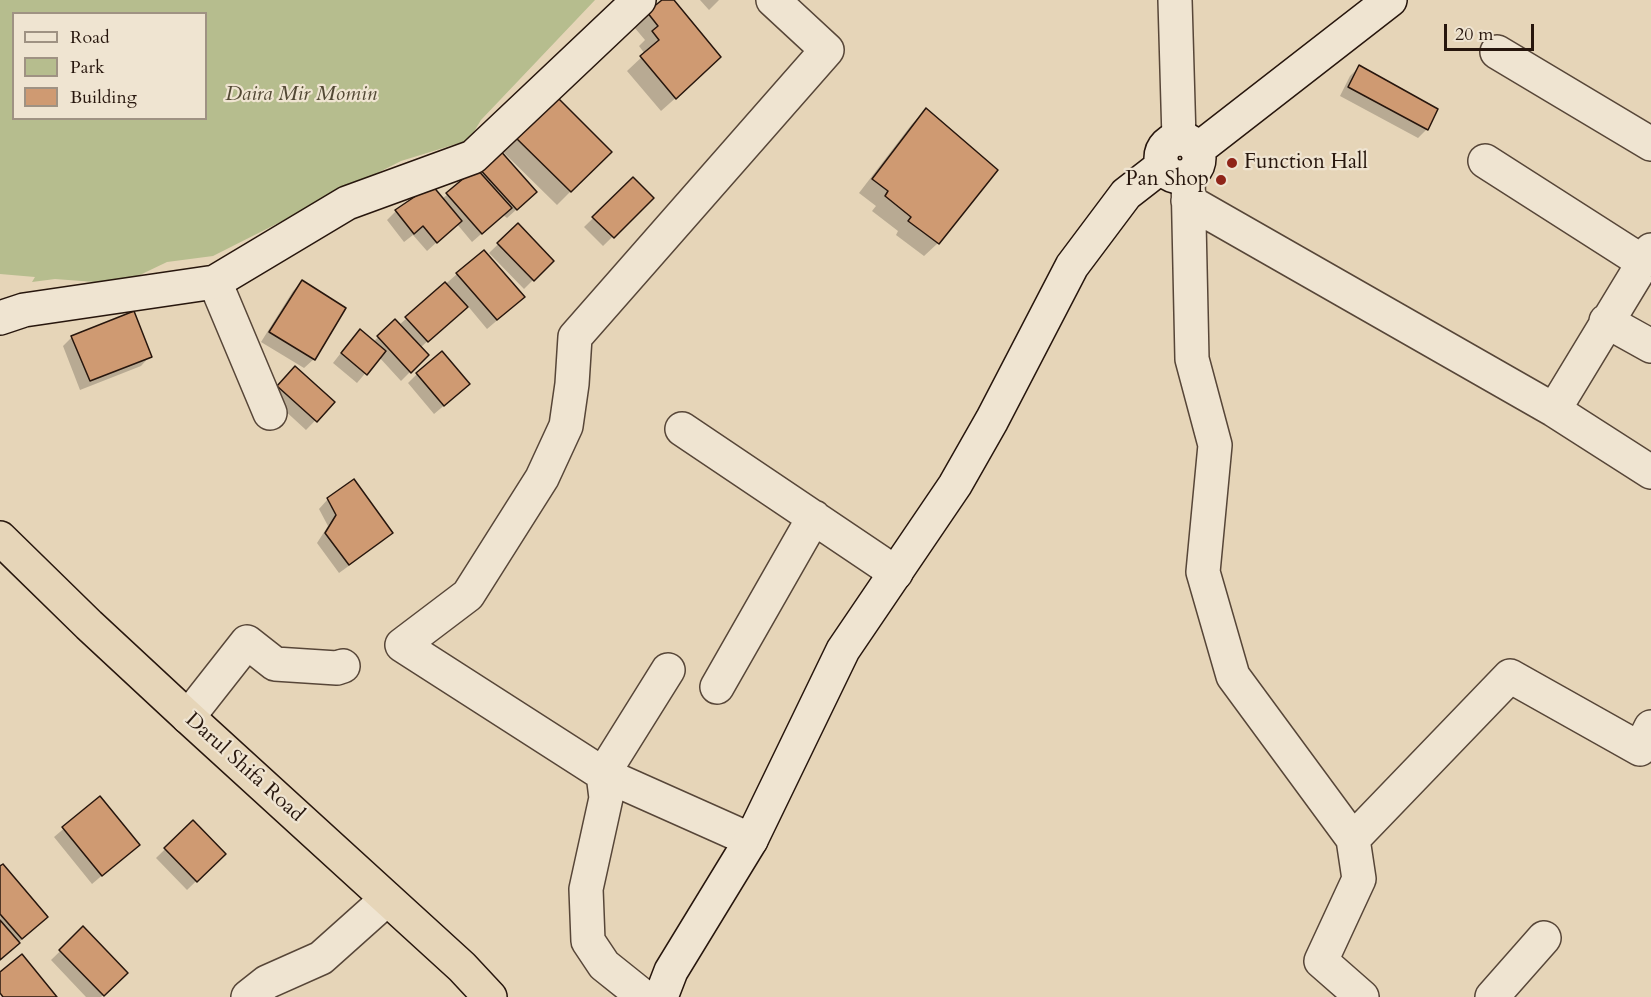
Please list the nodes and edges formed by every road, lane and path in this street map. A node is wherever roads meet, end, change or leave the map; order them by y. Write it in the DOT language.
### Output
graph roads {
  1 [pos="639,0"];
  2 [pos="773,0"];
  3 [pos="1175,0"];
  4 [pos="1390,0"];
  5 [pos="1497,52"];
  6 [pos="1651,144"];
  7 [pos="1485,161"];
  8 [pos="1183,166"];
  9 [pos="1647,256"];
  10 [pos="215,282"];
  11 [pos="0,318"];
  12 [pos="1606,321"];
  13 [pos="1651,346"];
  14 [pos="1554,410"];
  15 [pos="270,413"];
  16 [pos="682,429"];
  17 [pos="1651,472"];
  18 [pos="814,518"];
  19 [pos="0,538"];
  20 [pos="896,573"];
  21 [pos="343,666"];
  22 [pos="668,670"];
  23 [pos="717,687"];
  24 [pos="188,717"];
  25 [pos="1651,727"];
  26 [pos="603,774"];
  27 [pos="1353,839"];
  28 [pos="751,840"];
  29 [pos="387,899"];
  30 [pos="1544,938"];
  31 [pos="248,997"];
  32 [pos="490,997"];
  33 [pos="644,997"];
  34 [pos="660,997"];
  35 [pos="1362,997"];
  36 [pos="1492,997"];
  1 -- 10 [label="street"];
  2 -- 26 [label="street"];
  3 -- 8 [label="street"];
  4 -- 8 [label="street"];
  5 -- 6 [label="street"];
  7 -- 9 [label="street"];
  8 -- 14 [label="street"];
  8 -- 20 [label="street"];
  8 -- 27 [label="street"];
  9 -- 12 [label="street"];
  10 -- 11 [label="street"];
  10 -- 15 [label="street"];
  12 -- 13 [label="street"];
  12 -- 14 [label="street"];
  14 -- 17 [label="street"];
  16 -- 18 [label="street"];
  18 -- 20 [label="street"];
  18 -- 23 [label="street"];
  19 -- 24 [label="highway, Darul Shifa Road"];
  20 -- 28 [label="street"];
  21 -- 24 [label="street"];
  22 -- 26 [label="street"];
  24 -- 29 [label="highway, Darul Shifa Road"];
  25 -- 27 [label="street"];
  26 -- 28 [label="street"];
  26 -- 33 [label="street"];
  27 -- 35 [label="street"];
  28 -- 34 [label="street"];
  29 -- 31 [label="street"];
  29 -- 32 [label="highway, Darul Shifa Road"];
  30 -- 36 [label="street"];
}
